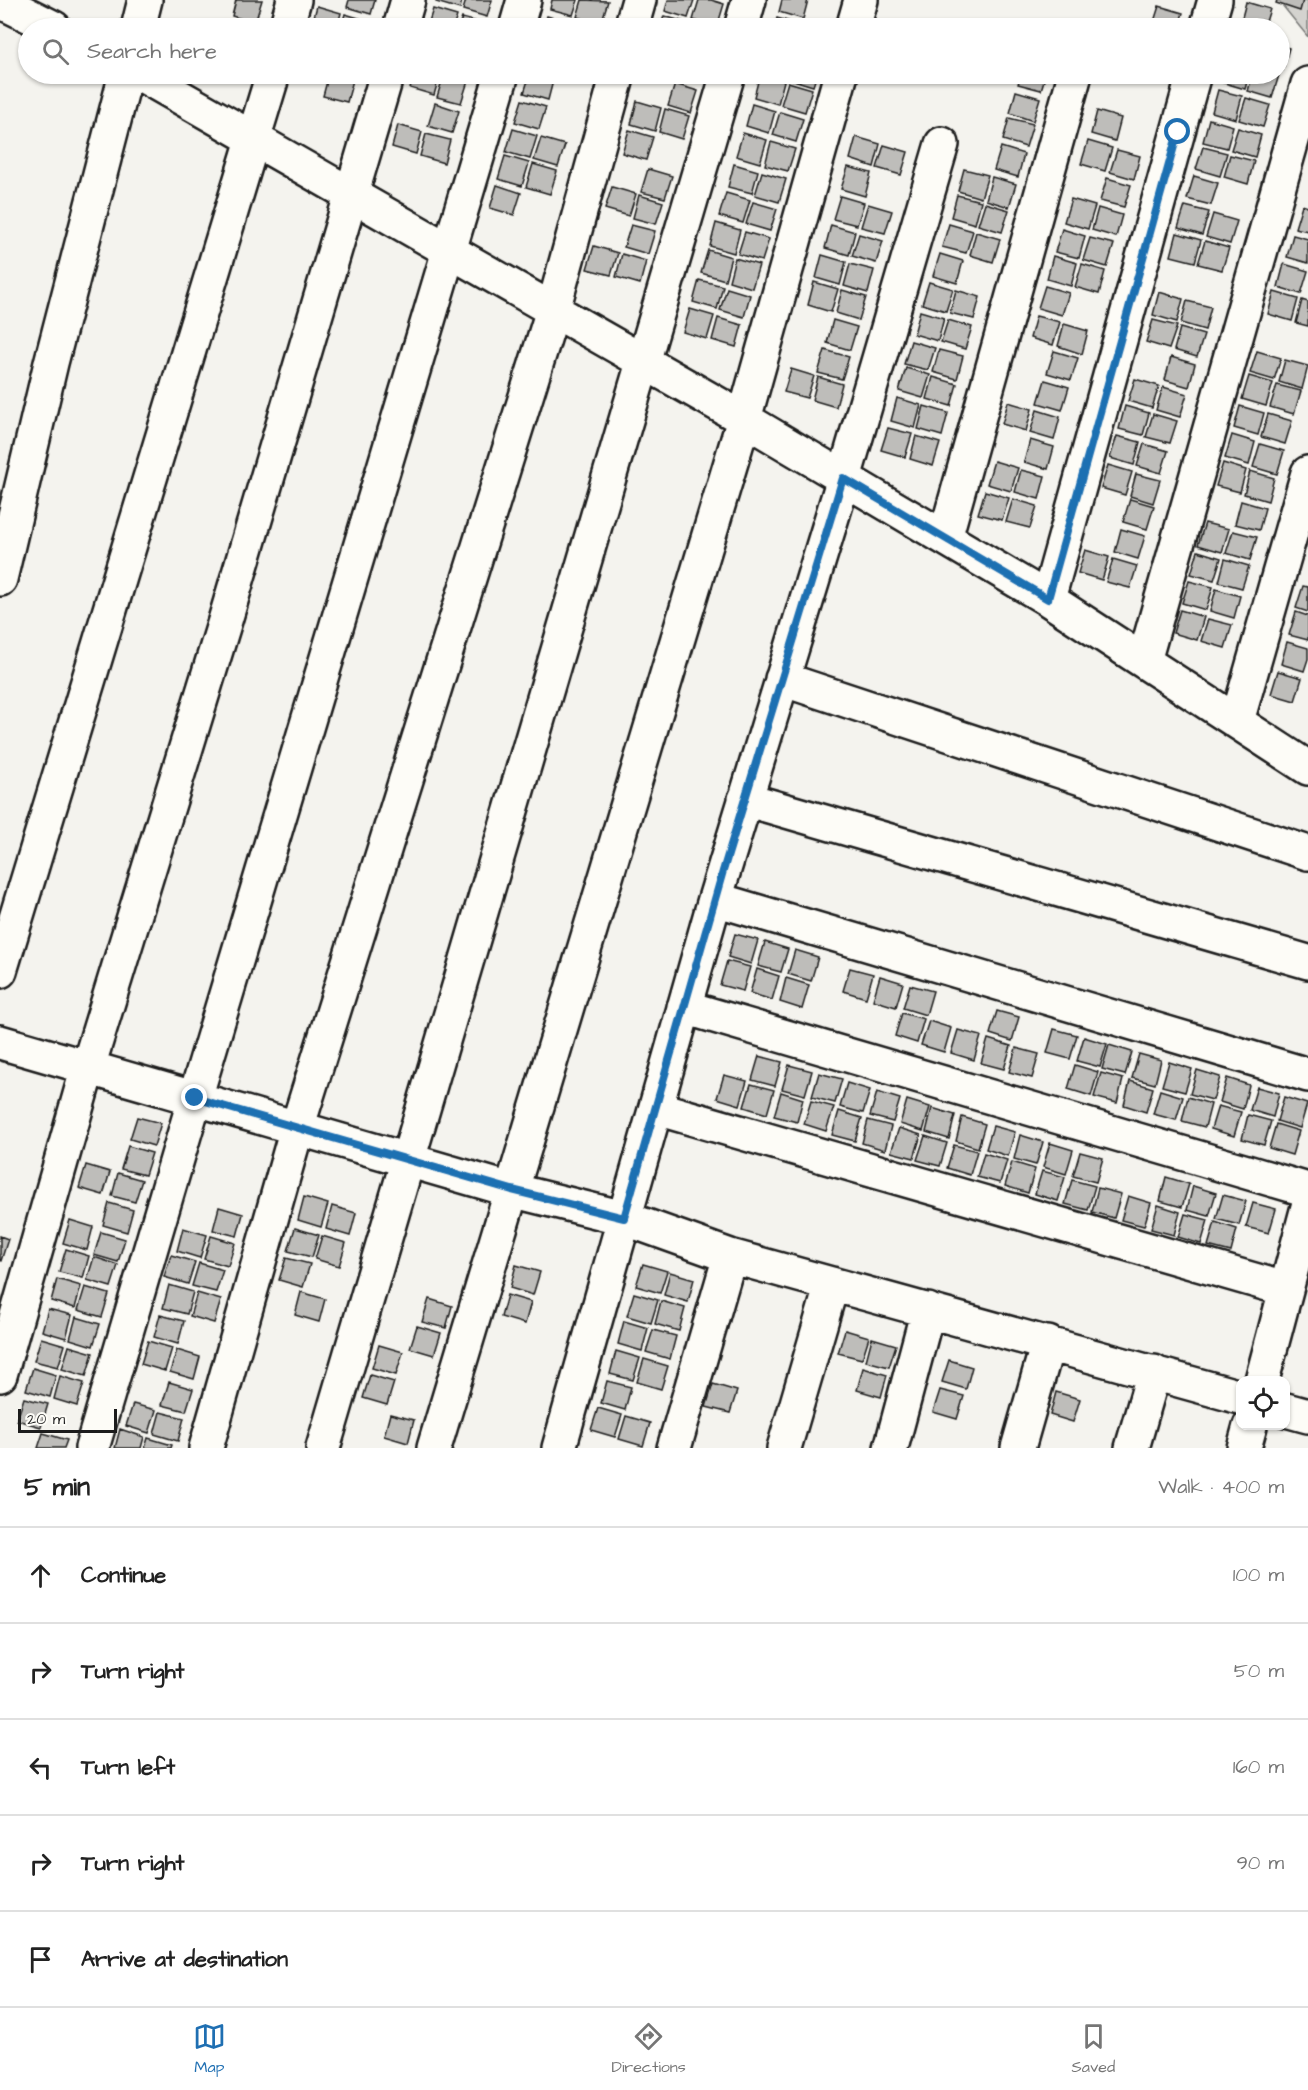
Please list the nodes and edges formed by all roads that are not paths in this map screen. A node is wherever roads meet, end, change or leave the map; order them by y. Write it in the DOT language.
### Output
graph roads {
  1 [pos="145,0"];
  2 [pos="294,0"];
  3 [pos="408,0"];
  4 [pos="524,0"];
  5 [pos="639,0"];
  6 [pos="749,0"];
  7 [pos="861,0"];
  8 [pos="1215,0"];
  9 [pos="0,1"];
  10 [pos="34,18"];
  11 [pos="140,18"];
  12 [pos="289,18"];
  13 [pos="403,18"];
  14 [pos="519,18"];
  15 [pos="634,18"];
  16 [pos="744,18"];
  17 [pos="856,18"];
  18 [pos="1210,18"];
  19 [pos="123,84"];
  20 [pos="158,84"];
  21 [pos="270,84"];
  22 [pos="384,84"];
  23 [pos="499,84"];
  24 [pos="615,84"];
  25 [pos="725,84"];
  26 [pos="838,84"];
  27 [pos="1072,84"];
  28 [pos="1191,84"];
  29 [pos="1308,84"];
  30 [pos="254,139"];
  31 [pos="942,144"];
  32 [pos="353,195"];
  33 [pos="451,251"];
  34 [pos="553,310"];
  35 [pos="644,362"];
  36 [pos="744,419"];
  37 [pos="1308,473"];
  38 [pos="843,478"];
  39 [pos="945,538"];
  40 [pos="0,579"];
  41 [pos="1048,599"];
  42 [pos="1144,661"];
  43 [pos="782,679"];
  44 [pos="1237,722"];
  45 [pos="1308,768"];
  46 [pos="745,799"];
  47 [pos="1308,853"];
  48 [pos="715,899"];
  49 [pos="1308,962"];
  50 [pos="0,971"];
  51 [pos="684,1007"];
  52 [pos="0,1042"];
  53 [pos="88,1067"];
  54 [pos="1308,1075"];
  55 [pos="195,1098"];
  56 [pos="656,1108"];
  57 [pos="297,1128"];
  58 [pos="407,1159"];
  59 [pos="512,1190"];
  60 [pos="1308,1190"];
  61 [pos="1308,1207"];
  62 [pos="624,1218"];
  63 [pos="730,1256"];
  64 [pos="832,1284"];
  65 [pos="1285,1289"];
  66 [pos="928,1310"];
  67 [pos="1048,1343"];
  68 [pos="1154,1372"];
  69 [pos="0,1375"];
  70 [pos="1263,1376"];
  71 [pos="1236,1396"];
  72 [pos="1290,1411"];
  73 [pos="1308,1416"];
  74 [pos="1249,1430"];
  75 [pos="92,1448"];
  76 [pos="206,1448"];
  77 [pos="323,1448"];
  78 [pos="434,1448"];
  79 [pos="559,1448"];
  80 [pos="674,1448"];
  81 [pos="784,1448"];
  82 [pos="891,1448"];
  83 [pos="1018,1448"];
  84 [pos="1132,1448"];
  85 [pos="1244,1448"];
  1 -- 11 [label="street"];
  2 -- 12 [label="street"];
  3 -- 13 [label="street"];
  4 -- 14 [label="street"];
  5 -- 15 [label="street"];
  6 -- 16 [label="street"];
  7 -- 17 [label="street"];
  8 -- 18 [label="street"];
  9 -- 10 [label="street"];
  19 -- 40 [label="street"];
  20 -- 30 [label="street"];
  21 -- 30 [label="street"];
  22 -- 32 [label="street"];
  23 -- 33 [label="street"];
  24 -- 34 [label="street"];
  25 -- 35 [label="street"];
  26 -- 36 [label="street"];
  27 -- 39 [label="street"];
  28 -- 41 [label="street"];
  29 -- 42 [label="street"];
  30 -- 32 [label="street"];
  30 -- 50 [label="street"];
  31 -- 38 [label="street"];
  32 -- 33 [label="street"];
  32 -- 53 [label="street"];
  33 -- 34 [label="street"];
  33 -- 55 [label="street"];
  34 -- 35 [label="street"];
  34 -- 57 [label="street"];
  35 -- 36 [label="street"];
  35 -- 58 [label="street"];
  36 -- 38 [label="street"];
  36 -- 59 [label="street"];
  37 -- 44 [label="street"];
  38 -- 39 [label="street"];
  38 -- 43 [label="street"];
  39 -- 41 [label="street"];
  41 -- 42 [label="street"];
  42 -- 44 [label="street"];
  43 -- 46 [label="street"];
  43 -- 47 [label="street"];
  44 -- 45 [label="street"];
  46 -- 48 [label="street"];
  46 -- 49 [label="street"];
  48 -- 51 [label="street"];
  48 -- 54 [label="street"];
  51 -- 56 [label="street"];
  51 -- 60 [label="street"];
  52 -- 53 [label="street"];
  53 -- 55 [label="street"];
  53 -- 69 [label="street"];
  55 -- 57 [label="street"];
  55 -- 75 [label="street"];
  56 -- 62 [label="street"];
  56 -- 65 [label="street"];
  57 -- 58 [label="street"];
  57 -- 76 [label="street"];
  58 -- 59 [label="street"];
  58 -- 77 [label="street"];
  59 -- 62 [label="street"];
  59 -- 78 [label="street"];
  61 -- 65 [label="street"];
  62 -- 63 [label="street"];
  62 -- 79 [label="street"];
  63 -- 64 [label="street"];
  63 -- 80 [label="street"];
  64 -- 66 [label="street"];
  64 -- 81 [label="street"];
  65 -- 70 [label="street"];
  66 -- 67 [label="street"];
  66 -- 82 [label="street"];
  67 -- 68 [label="street"];
  67 -- 83 [label="street"];
  68 -- 71 [label="street"];
  68 -- 84 [label="street"];
  72 -- 73 [label="street"];
  74 -- 85 [label="street"];
}
